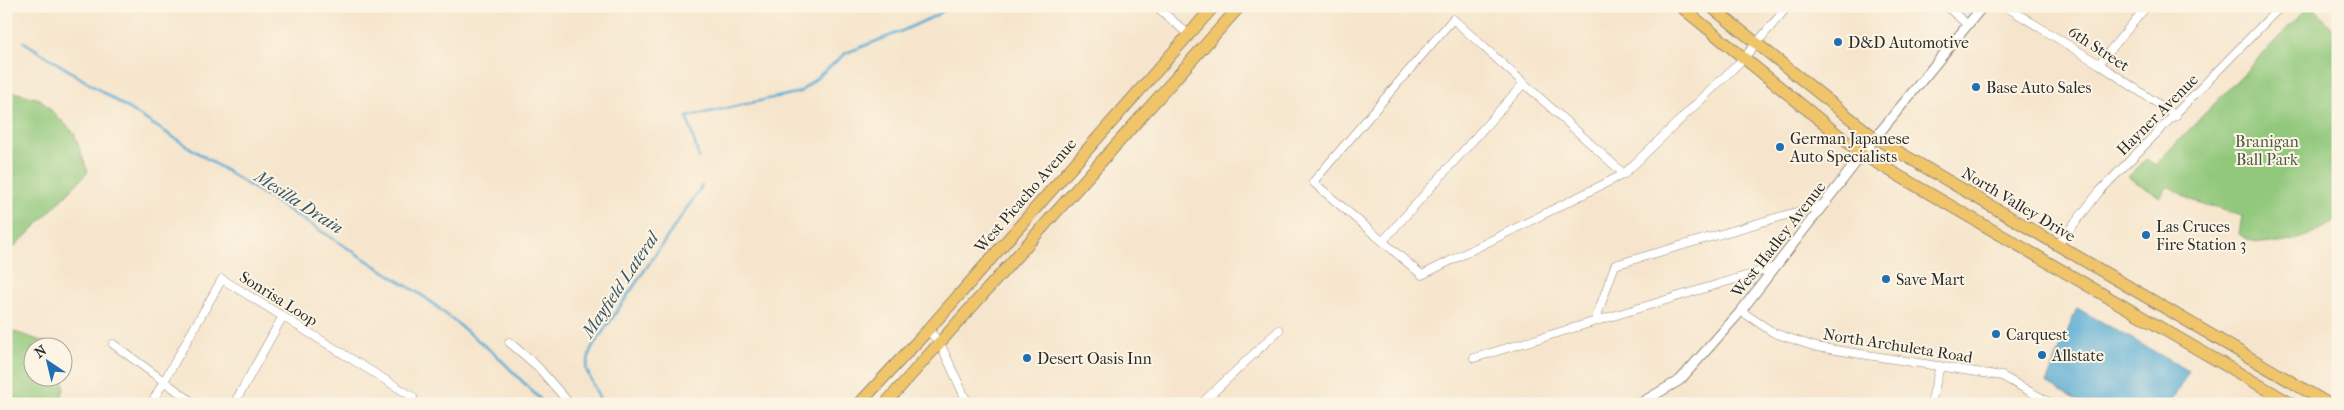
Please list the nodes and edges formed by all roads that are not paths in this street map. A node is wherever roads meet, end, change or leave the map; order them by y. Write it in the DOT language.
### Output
graph roads {
  1 [pos="1156,6"];
  2 [pos="1214,6"];
  3 [pos="1240,6"];
  4 [pos="1680,6"];
  5 [pos="1710,6"];
  6 [pos="1788,6"];
  7 [pos="1946,6"];
  8 [pos="1983,6"];
  9 [pos="2005,6"];
  10 [pos="2147,6"];
  11 [pos="2281,6"];
  12 [pos="1968,25"];
  13 [pos="1189,35"];
  14 [pos="1757,45"];
  15 [pos="1743,59"];
  16 [pos="2099,64"];
  17 [pos="1524,83"];
  18 [pos="2176,116"];
  19 [pos="1876,138"];
  20 [pos="1863,155"];
  21 [pos="1624,174"];
  22 [pos="1827,202"];
  23 [pos="1383,241"];
  24 [pos="2058,246"];
  25 [pos="1775,267"];
  26 [pos="1741,311"];
  27 [pos="283,316"];
  28 [pos="1595,321"];
  29 [pos="928,330"];
  30 [pos="1279,330"];
  31 [pos="509,342"];
  32 [pos="940,343"];
  33 [pos="113,344"];
  34 [pos="1474,358"];
  35 [pos="1940,366"];
  36 [pos="163,382"];
  37 [pos="151,404"];
  38 [pos="196,404"];
  39 [pos="234,404"];
  40 [pos="411,404"];
  41 [pos="570,404"];
  42 [pos="858,404"];
  43 [pos="885,404"];
  44 [pos="968,404"];
  45 [pos="1201,404"];
  46 [pos="1639,404"];
  47 [pos="1931,404"];
  48 [pos="2052,404"];
  49 [pos="2292,404"];
  50 [pos="2330,404"];
  1 -- 13 [label="street"];
  2 -- 13 [label="main road, West Picacho Avenue"];
  3 -- 32 [label="main road"];
  4 -- 15 [label="main road"];
  5 -- 14 [label="main road, North Valley Drive"];
  6 -- 14 [label="street"];
  7 -- 12 [label="street"];
  8 -- 12 [label="street, West Hadley Avenue"];
  9 -- 16 [label="street, 6th Street"];
  10 -- 16 [label="street"];
  11 -- 18 [label="street, Hayner Avenue"];
  12 -- 19 [label="street, West Hadley Avenue"];
  13 -- 29 [label="main road, West Picacho Avenue"];
  14 -- 15 [label="street"];
  14 -- 19 [label="main road, North Valley Drive"];
  15 -- 20 [label="main road"];
  15 -- 21 [label="street"];
  16 -- 18 [label="street, 6th Street"];
  17 -- 21 [label="street"];
  17 -- 23 [label="street"];
  17 -- 23 [label="street"];
  18 -- 24 [label="street, Hayner Avenue"];
  19 -- 20 [label="street, West Hadley Avenue"];
  19 -- 24 [label="main road, North Valley Drive"];
  20 -- 22 [label="street, West Hadley Avenue"];
  20 -- 49 [label="main road"];
  21 -- 23 [label="street"];
  22 -- 25 [label="street, West Hadley Avenue"];
  22 -- 28 [label="street"];
  24 -- 50 [label="main road, North Valley Drive"];
  25 -- 26 [label="street, West Hadley Avenue"];
  25 -- 28 [label="street"];
  26 -- 35 [label="street, North Archuleta Road"];
  26 -- 46 [label="street, West Hadley Avenue"];
  27 -- 36 [label="street, Sonrisa Loop"];
  27 -- 39 [label="street"];
  27 -- 40 [label="street, Sonrisa Loop"];
  28 -- 34 [label="street"];
  29 -- 32 [label="street"];
  29 -- 42 [label="main road, West Picacho Avenue"];
  30 -- 45 [label="street"];
  31 -- 41 [label="street"];
  32 -- 43 [label="main road"];
  32 -- 44 [label="street"];
  33 -- 36 [label="street"];
  35 -- 47 [label="street"];
  35 -- 48 [label="street, North Archuleta Road"];
  36 -- 37 [label="street, Sonrisa Loop"];
  36 -- 38 [label="street"];
}
